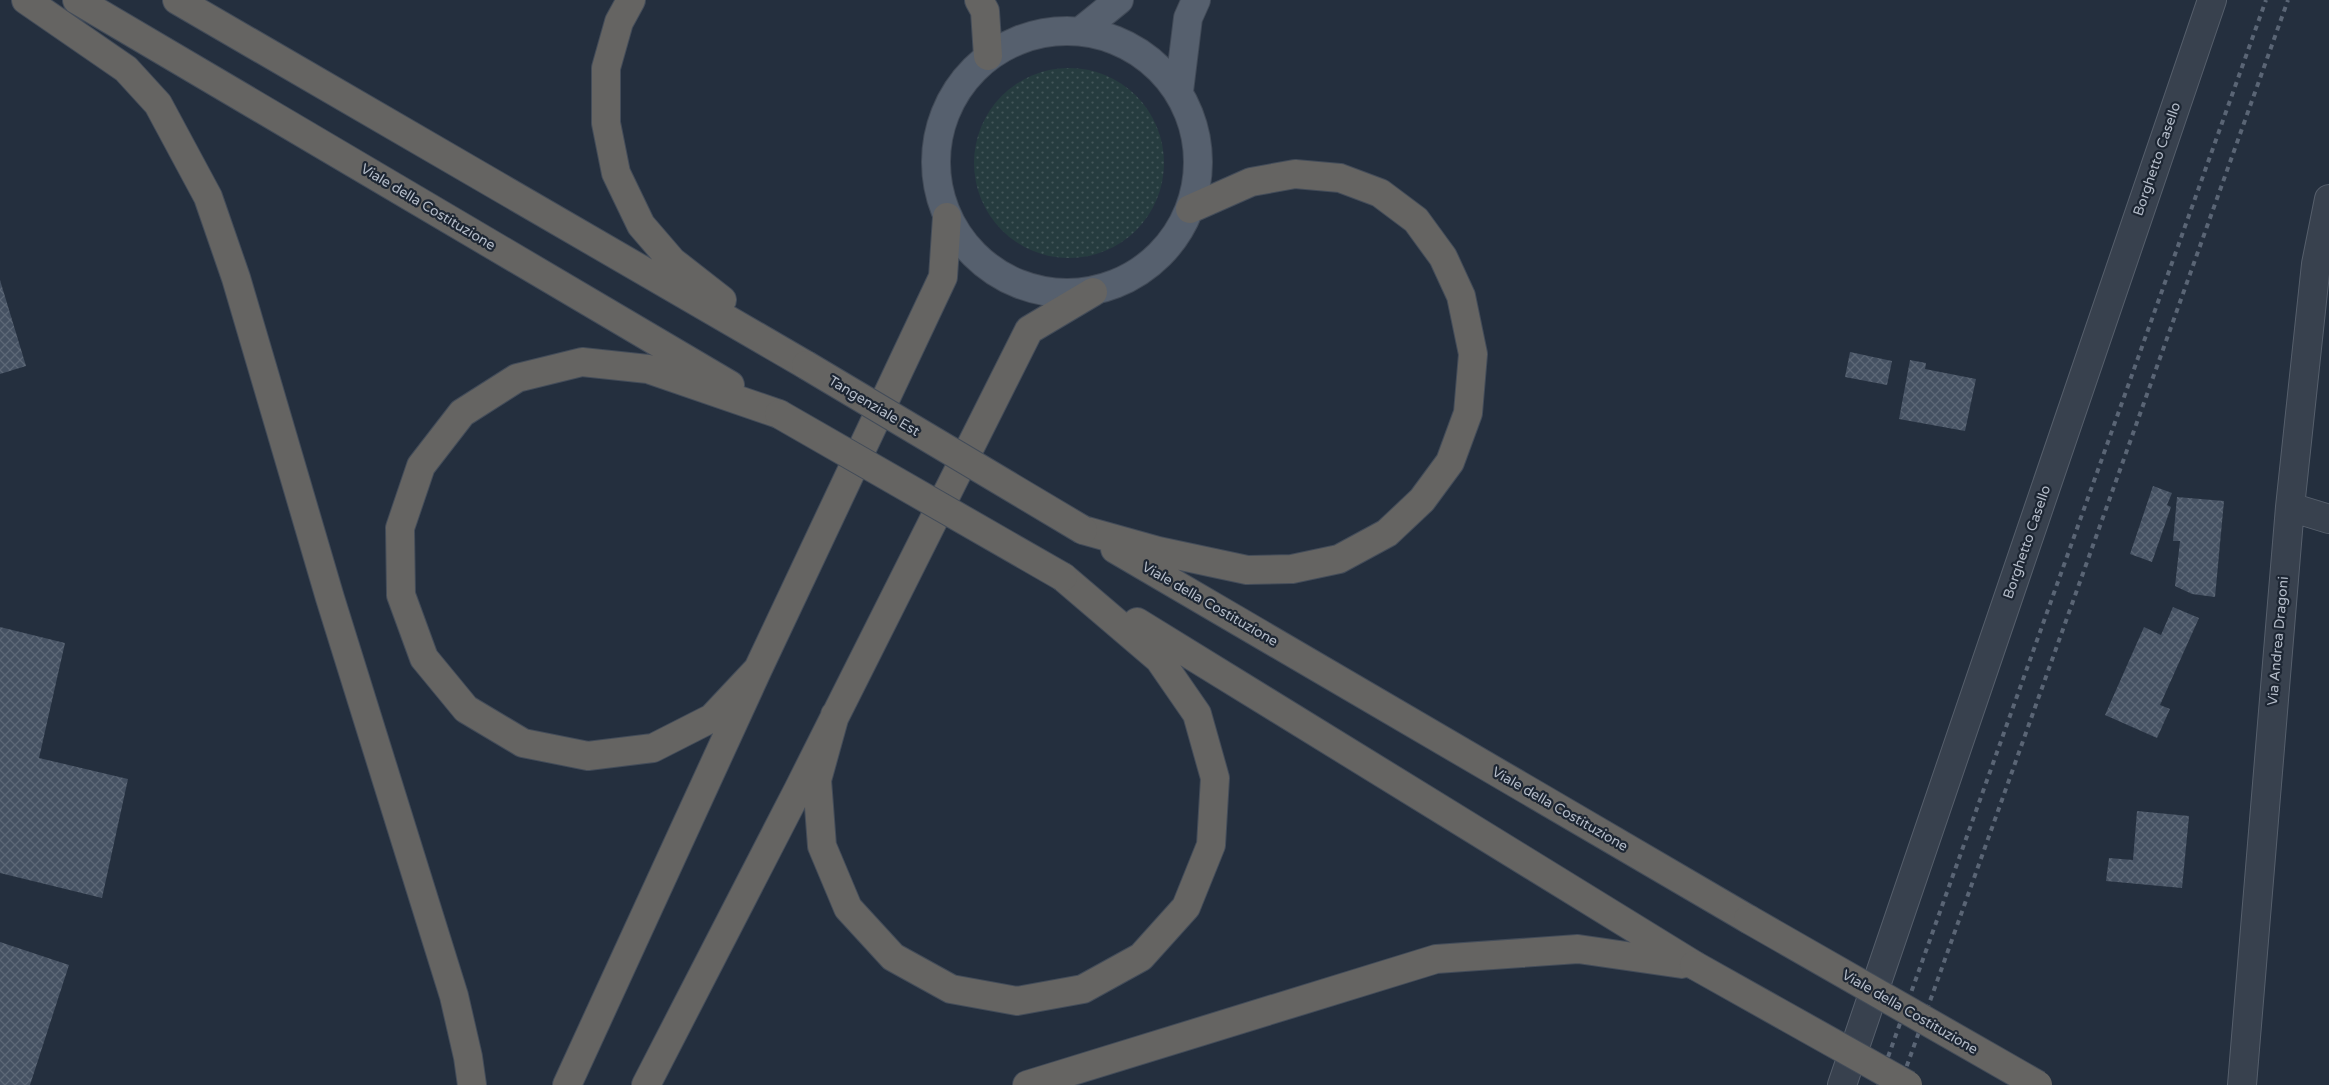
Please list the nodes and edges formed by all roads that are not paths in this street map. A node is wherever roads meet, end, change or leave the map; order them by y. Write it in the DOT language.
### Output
graph roads {
  1 [pos="26,0"];
  2 [pos="77,0"];
  3 [pos="177,0"];
  4 [pos="631,0"];
  5 [pos="979,0"];
  6 [pos="1119,0"];
  7 [pos="1196,0"];
  8 [pos="2212,0"];
  9 [pos="1082,30"];
  10 [pos="988,56"];
  11 [pos="1178,91"];
  12 [pos="2329,199"];
  13 [pos="1190,209"];
  14 [pos="946,217"];
  15 [pos="1093,292"];
  16 [pos="806,366"];
  17 [pos="779,414"];
  18 [pos="2290,507"];
  19 [pos="2329,519"];
  20 [pos="1083,530"];
  21 [pos="1063,577"];
  22 [pos="758,669"];
  23 [pos="835,715"];
  24 [pos="1694,965"];
  25 [pos="472,1085"];
  26 [pos="567,1085"];
  27 [pos="646,1085"];
  28 [pos="1027,1085"];
  29 [pos="1842,1085"];
  30 [pos="1908,1085"];
  31 [pos="2038,1085"];
  32 [pos="2242,1085"];
  1 -- 25 [label="highway"];
  2 -- 17 [label="highway, Viale della Costituzione"];
  3 -- 16 [label="highway, Tangenziale Est"];
  4 -- 16 [label="highway"];
  5 -- 10 [label="highway"];
  6 -- 9 [label="main road"];
  7 -- 11 [label="main road"];
  8 -- 29 [label="street, Borghetto Casello"];
  9 -- 10 [label="main road"];
  9 -- 11 [label="main road"];
  10 -- 14 [label="main road"];
  11 -- 13 [label="main road"];
  12 -- 18 [label="street, Via Andrea Dragoni"];
  13 -- 15 [label="main road"];
  13 -- 20 [label="highway"];
  14 -- 15 [label="main road"];
  14 -- 22 [label="highway"];
  15 -- 23 [label="highway"];
  16 -- 20 [label="highway, Tangenziale Est, bridge"];
  17 -- 21 [label="highway, bridge"];
  17 -- 22 [label="highway"];
  18 -- 19 [label="street"];
  18 -- 32 [label="street, Via Andrea Dragoni"];
  20 -- 31 [label="highway, Viale della Costituzione, bridge"];
  21 -- 23 [label="highway"];
  21 -- 24 [label="highway"];
  22 -- 26 [label="highway"];
  23 -- 27 [label="highway"];
  24 -- 28 [label="highway"];
  24 -- 30 [label="highway, bridge"];
}
